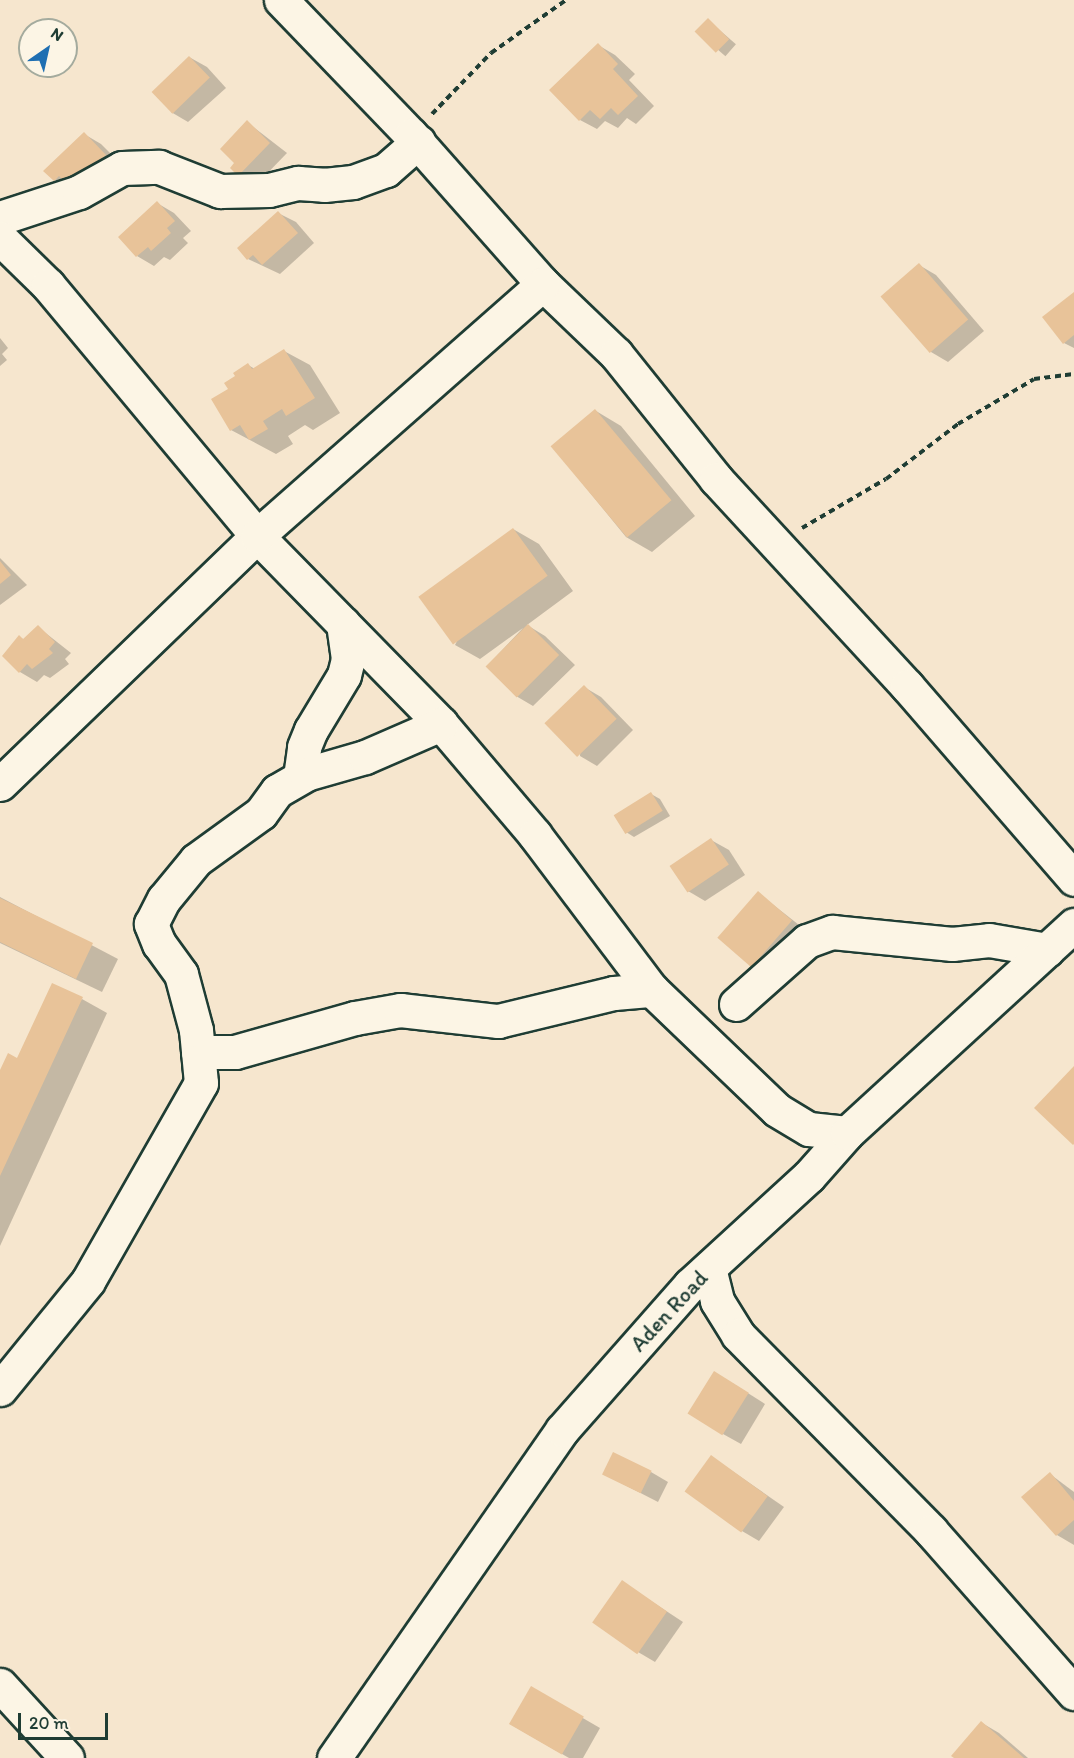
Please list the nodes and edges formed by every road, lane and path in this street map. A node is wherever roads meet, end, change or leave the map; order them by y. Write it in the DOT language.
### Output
graph roads {
  1 [pos="281,0"];
  2 [pos="566,0"];
  3 [pos="414,138"];
  4 [pos="0,218"];
  5 [pos="0,238"];
  6 [pos="543,284"];
  7 [pos="1074,374"];
  8 [pos="257,536"];
  9 [pos="776,545"];
  10 [pos="343,623"];
  11 [pos="441,724"];
  12 [pos="300,777"];
  13 [pos="2,778"];
  14 [pos="1074,879"];
  15 [pos="1074,925"];
  16 [pos="1047,950"];
  17 [pos="652,990"];
  18 [pos="736,1004"];
  19 [pos="198,1052"];
  20 [pos="847,1133"];
  21 [pos="709,1268"];
  22 [pos="0,1389"];
  23 [pos="0,1685"];
  24 [pos="1074,1694"];
  25 [pos="67,1758"];
  26 [pos="334,1758"];
  1 -- 3 [label="street"];
  2 -- 3 [label="path"];
  3 -- 4 [label="street"];
  3 -- 6 [label="street"];
  5 -- 8 [label="street"];
  6 -- 8 [label="street"];
  6 -- 9 [label="street"];
  7 -- 9 [label="path"];
  8 -- 10 [label="street"];
  8 -- 13 [label="street"];
  9 -- 14 [label="street"];
  10 -- 11 [label="street"];
  10 -- 12 [label="street"];
  11 -- 12 [label="street"];
  11 -- 17 [label="street"];
  12 -- 19 [label="street"];
  15 -- 16 [label="street, Aden Road"];
  16 -- 18 [label="street"];
  16 -- 20 [label="street, Aden Road"];
  17 -- 19 [label="street"];
  17 -- 20 [label="street"];
  19 -- 22 [label="street"];
  20 -- 21 [label="street, Aden Road"];
  21 -- 24 [label="street"];
  21 -- 26 [label="street, Aden Road"];
  23 -- 25 [label="street"];
}
